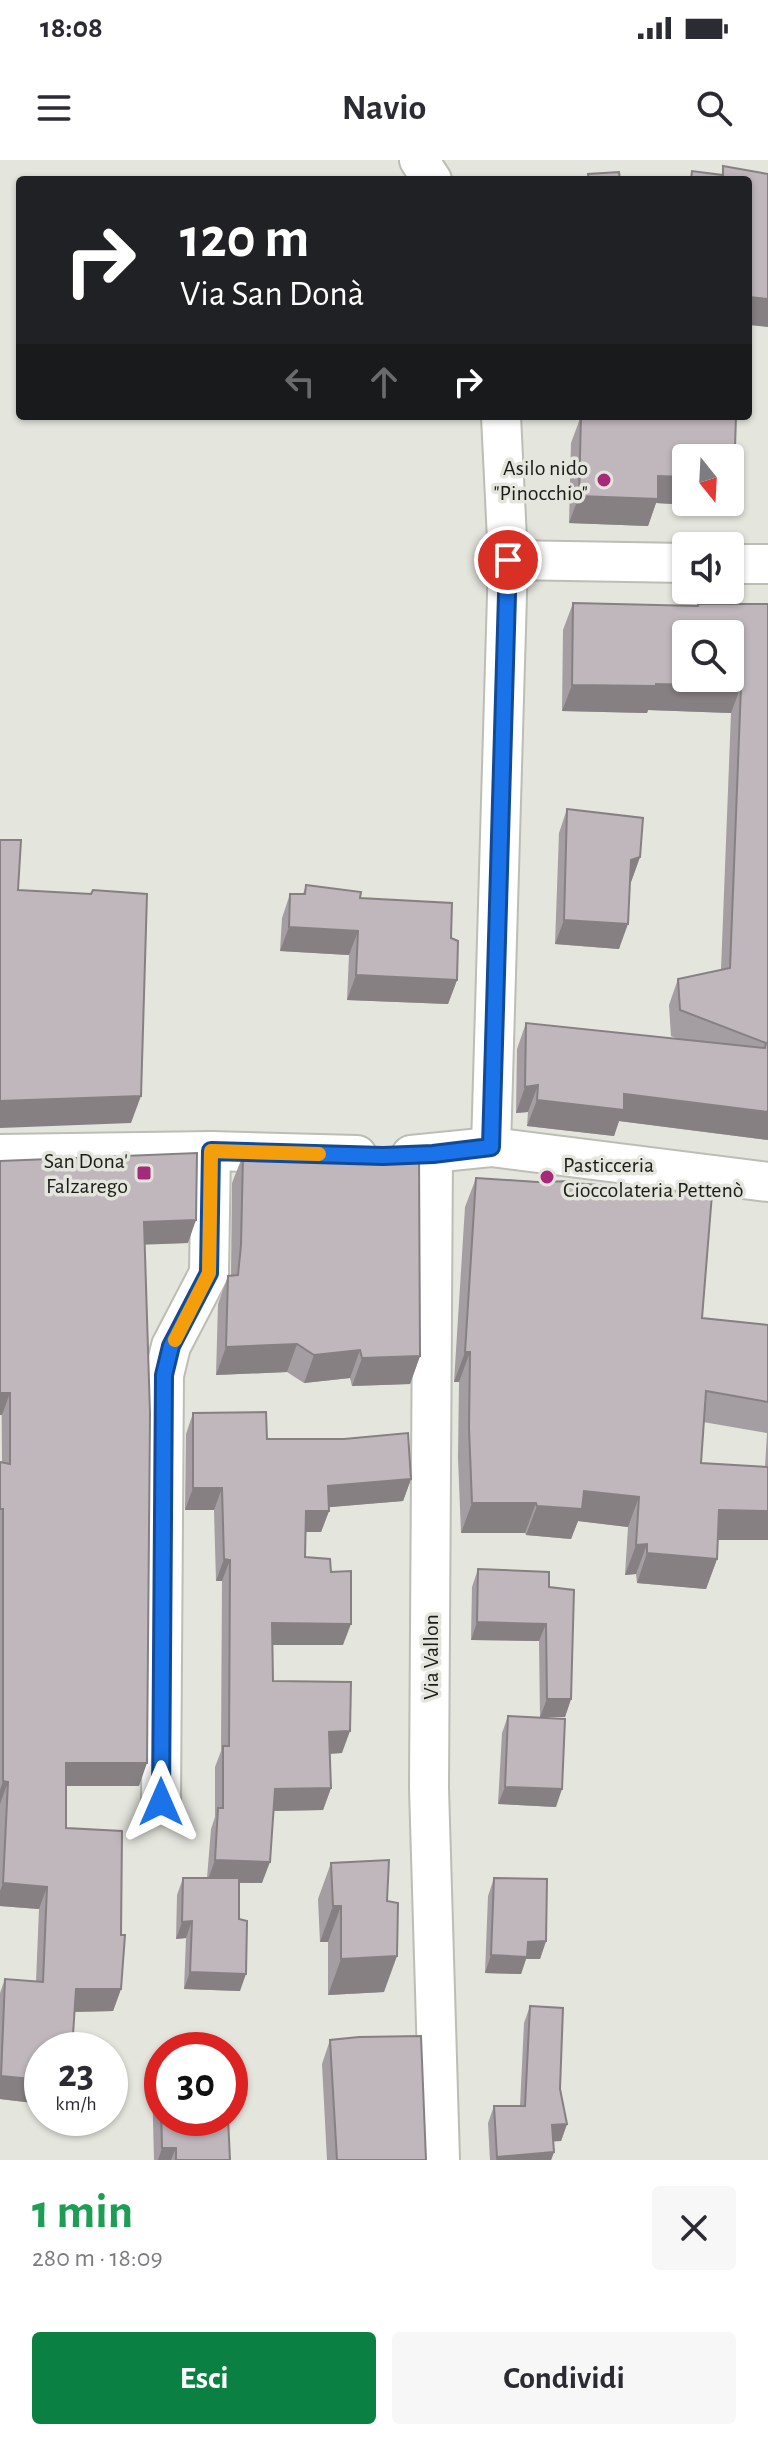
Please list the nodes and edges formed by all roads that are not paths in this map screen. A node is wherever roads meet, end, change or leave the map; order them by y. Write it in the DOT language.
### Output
graph roads {
  1 [pos="501,420"];
  2 [pos="508,560"];
  3 [pos="672,563"];
  4 [pos="744,564"];
  5 [pos="768,564"];
  6 [pos="491,1147"];
  7 [pos="211,1151"];
  8 [pos="0,1154"];
  9 [pos="433,1154"];
  10 [pos="768,1182"];
  11 [pos="161,1802"];
  12 [pos="440,2160"];
  1 -- 2 [label="street"];
  2 -- 3 [label="street"];
  2 -- 6 [label="street"];
  4 -- 5 [label="street"];
  6 -- 9 [label="street"];
  6 -- 10 [label="street"];
  7 -- 8 [label="street"];
  7 -- 9 [label="street"];
  7 -- 11 [label="street"];
  9 -- 12 [label="street, Via Vallon"];
}
